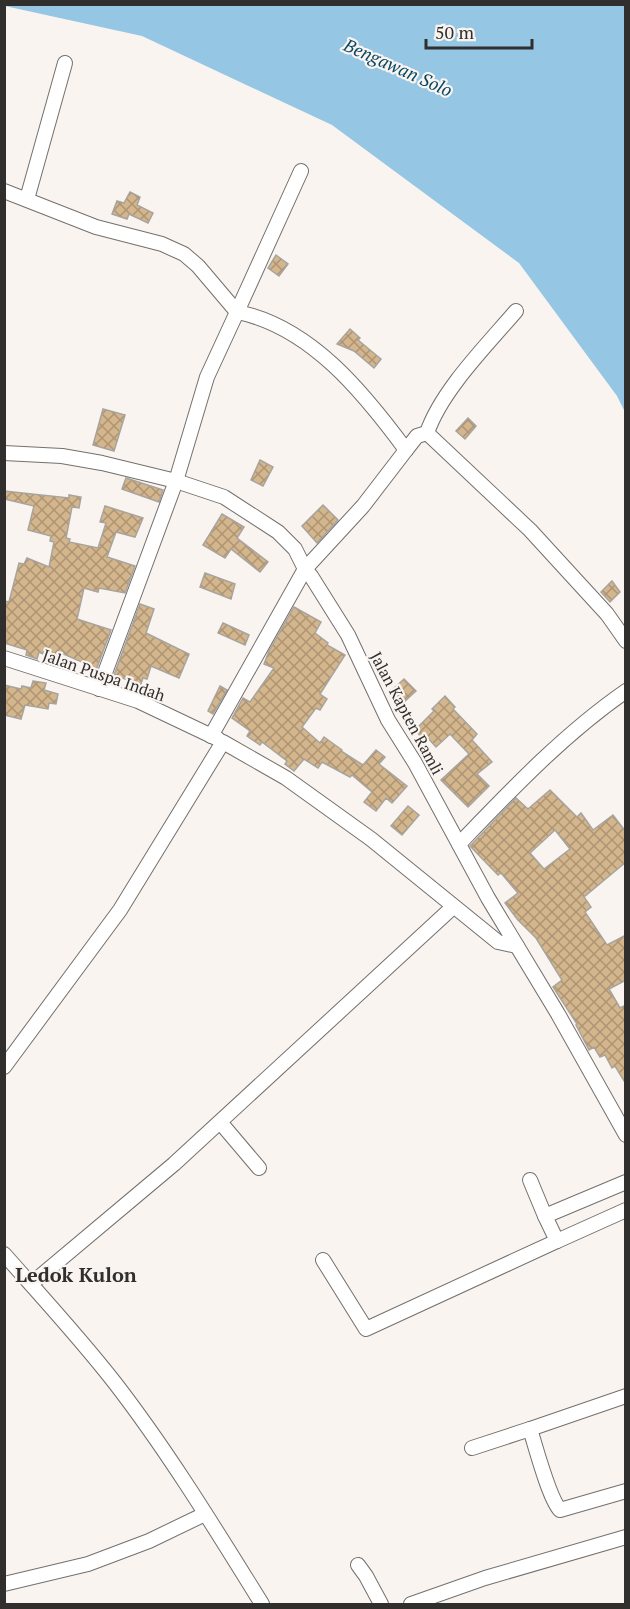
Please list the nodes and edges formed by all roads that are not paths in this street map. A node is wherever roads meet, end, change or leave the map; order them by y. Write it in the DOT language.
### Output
graph roads {
  1 [pos="65,63"];
  2 [pos="301,171"];
  3 [pos="4,191"];
  4 [pos="27,199"];
  5 [pos="516,311"];
  6 [pos="237,312"];
  7 [pos="427,433"];
  8 [pos="406,450"];
  9 [pos="4,453"];
  10 [pos="176,481"];
  11 [pos="305,569"];
  12 [pos="626,641"];
  13 [pos="4,658"];
  14 [pos="99,689"];
  15 [pos="626,691"];
  16 [pos="217,739"];
  17 [pos="459,844"];
  18 [pos="453,907"];
  19 [pos="517,946"];
  20 [pos="4,1067"];
  21 [pos="220,1122"];
  22 [pos="626,1135"];
  23 [pos="259,1168"];
  24 [pos="530,1180"];
  25 [pos="626,1182"];
  26 [pos="626,1210"];
  27 [pos="545,1216"];
  28 [pos="556,1241"];
  29 [pos="4,1254"];
  30 [pos="323,1260"];
  31 [pos="31,1284"];
  32 [pos="626,1396"];
  33 [pos="530,1429"];
  34 [pos="472,1448"];
  35 [pos="626,1491"];
  36 [pos="205,1514"];
  37 [pos="626,1537"];
  38 [pos="358,1565"];
  39 [pos="4,1584"];
  40 [pos="262,1605"];
  41 [pos="381,1605"];
  42 [pos="411,1605"];
  1 -- 4 [label="street"];
  2 -- 6 [label="street"];
  3 -- 4 [label="street"];
  4 -- 6 [label="street"];
  5 -- 7 [label="street"];
  6 -- 8 [label="street"];
  6 -- 10 [label="street"];
  7 -- 8 [label="street"];
  7 -- 12 [label="street"];
  8 -- 11 [label="street"];
  9 -- 10 [label="street, Jalan Kapten Ramli"];
  10 -- 11 [label="street, Jalan Kapten Ramli"];
  10 -- 14 [label="street"];
  11 -- 16 [label="street"];
  11 -- 17 [label="street, Jalan Kapten Ramli"];
  13 -- 14 [label="street, Jalan Puspa Indah"];
  14 -- 16 [label="street, Jalan Puspa Indah"];
  15 -- 17 [label="street"];
  16 -- 18 [label="street, Jalan Puspa Indah"];
  16 -- 20 [label="street"];
  17 -- 19 [label="street, Jalan Kapten Ramli"];
  18 -- 19 [label="street, Jalan Puspa Indah"];
  18 -- 21 [label="street"];
  19 -- 22 [label="street, Jalan Kapten Ramli"];
  21 -- 23 [label="street"];
  21 -- 31 [label="street"];
  24 -- 27 [label="street"];
  25 -- 27 [label="street"];
  26 -- 28 [label="street"];
  27 -- 28 [label="street"];
  28 -- 30 [label="street"];
  29 -- 31 [label="street"];
  31 -- 36 [label="street"];
  32 -- 33 [label="street"];
  33 -- 34 [label="street"];
  33 -- 35 [label="street"];
  36 -- 39 [label="street"];
  36 -- 40 [label="street"];
  37 -- 42 [label="street"];
  38 -- 41 [label="street"];
}
